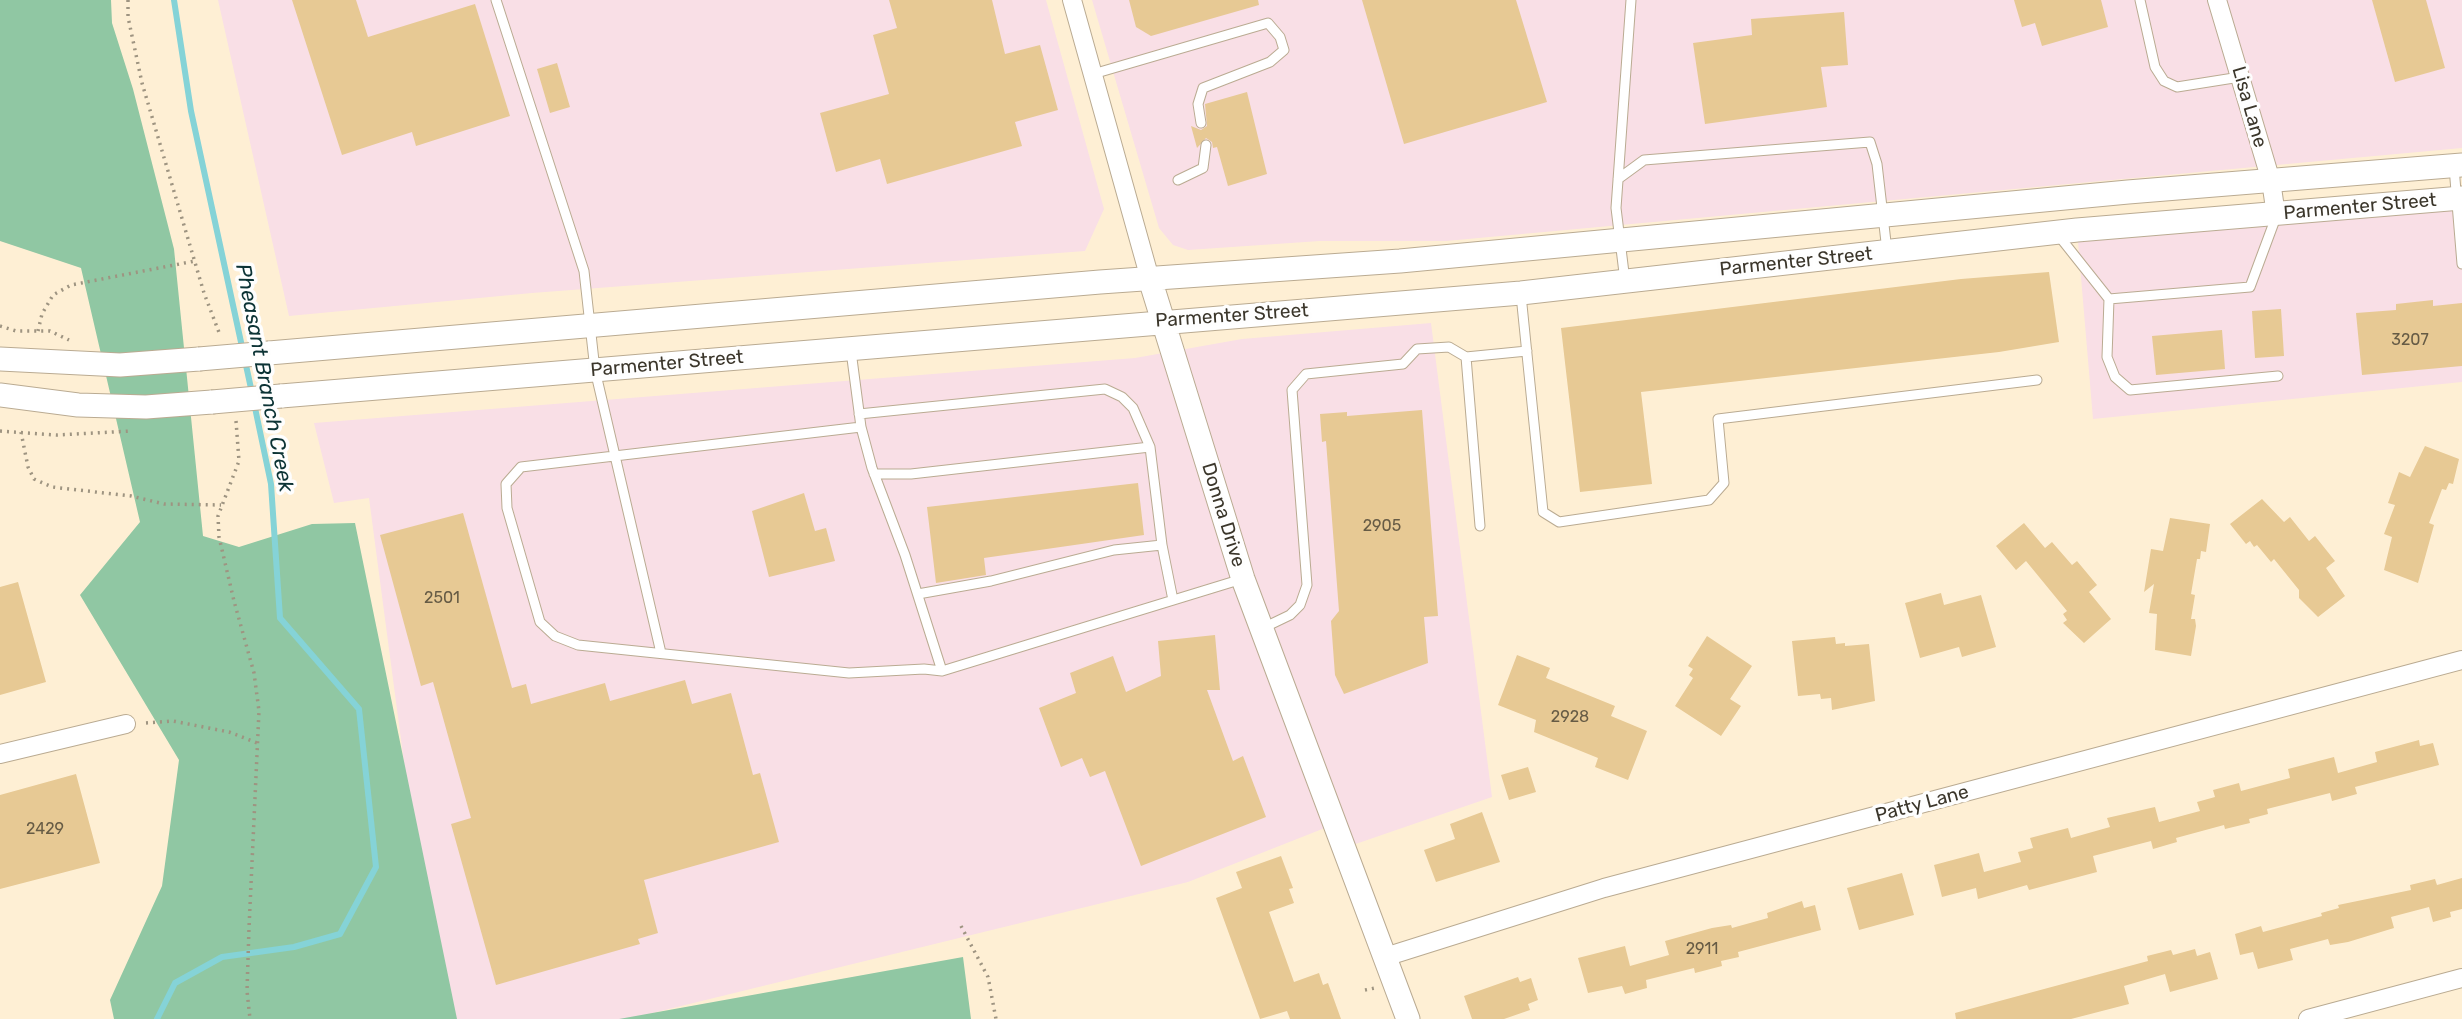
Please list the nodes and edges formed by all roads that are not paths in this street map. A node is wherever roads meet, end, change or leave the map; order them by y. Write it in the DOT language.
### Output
graph roads {
  1 [pos="496,0"];
  2 [pos="1072,0"];
  3 [pos="1631,0"];
  4 [pos="2140,0"];
  5 [pos="2217,0"];
  6 [pos="1093,74"];
  7 [pos="2240,78"];
  8 [pos="1201,123"];
  9 [pos="1206,145"];
  10 [pos="2458,165"];
  11 [pos="1618,179"];
  12 [pos="1178,180"];
  13 [pos="2271,181"];
  14 [pos="2460,198"];
  15 [pos="2276,215"];
  16 [pos="1883,216"];
  17 [pos="2057,233"];
  18 [pos="1619,242"];
  19 [pos="1887,252"];
  20 [pos="2462,263"];
  21 [pos="1150,279"];
  22 [pos="1625,281"];
  23 [pos="1521,293"];
  24 [pos="2109,299"];
  25 [pos="1162,321"];
  26 [pos="589,326"];
  27 [pos="851,349"];
  28 [pos="1527,351"];
  29 [pos="1466,357"];
  30 [pos="0,359"];
  31 [pos="595,370"];
  32 [pos="2278,376"];
  33 [pos="2038,380"];
  34 [pos="0,395"];
  35 [pos="859,414"];
  36 [pos="861,427"];
  37 [pos="1150,447"];
  38 [pos="615,456"];
  39 [pos="874,474"];
  40 [pos="1480,526"];
  41 [pos="1162,545"];
  42 [pos="1243,579"];
  43 [pos="918,594"];
  44 [pos="1173,600"];
  45 [pos="1262,628"];
  46 [pos="661,653"];
  47 [pos="2462,660"];
  48 [pos="942,671"];
  49 [pos="126,724"];
  50 [pos="0,754"];
  51 [pos="1385,957"];
  52 [pos="2462,978"];
  53 [pos="1408,1019"];
  54 [pos="2308,1019"];
  1 -- 26 [label="lane"];
  2 -- 6 [label="street, Donna Drive"];
  3 -- 11 [label="lane"];
  4 -- 7 [label="lane"];
  5 -- 7 [label="street, Lisa Lane"];
  6 -- 8 [label="lane"];
  6 -- 21 [label="street, Donna Drive"];
  7 -- 13 [label="street, Lisa Lane"];
  9 -- 12 [label="lane"];
  10 -- 13 [label="street, Parmenter Street"];
  10 -- 14 [label="lane"];
  11 -- 16 [label="lane"];
  11 -- 18 [label="lane"];
  13 -- 15 [label="street, Lisa Lane"];
  13 -- 16 [label="street, Parmenter Street"];
  14 -- 15 [label="street, Parmenter Street"];
  14 -- 20 [label="lane"];
  15 -- 17 [label="street, Parmenter Street"];
  15 -- 24 [label="lane"];
  16 -- 18 [label="street, Parmenter Street"];
  16 -- 19 [label="lane"];
  17 -- 19 [label="street, Parmenter Street"];
  17 -- 24 [label="lane"];
  18 -- 21 [label="street, Parmenter Street"];
  18 -- 22 [label="lane"];
  19 -- 22 [label="street, Parmenter Street"];
  21 -- 25 [label="street, Donna Drive"];
  21 -- 26 [label="street, Parmenter Street"];
  22 -- 23 [label="street, Parmenter Street"];
  23 -- 25 [label="street, Parmenter Street"];
  23 -- 28 [label="lane"];
  24 -- 32 [label="lane"];
  25 -- 27 [label="street, Parmenter Street"];
  25 -- 42 [label="street, Donna Drive"];
  26 -- 30 [label="street, Parmenter Street, bridge"];
  26 -- 31 [label="lane"];
  27 -- 31 [label="street, Parmenter Street"];
  27 -- 35 [label="lane"];
  28 -- 29 [label="lane"];
  28 -- 33 [label="lane"];
  29 -- 40 [label="lane"];
  29 -- 45 [label="lane"];
  31 -- 34 [label="street, Parmenter Street, bridge"];
  31 -- 38 [label="lane"];
  35 -- 36 [label="lane"];
  35 -- 37 [label="lane"];
  36 -- 38 [label="lane"];
  36 -- 39 [label="lane"];
  37 -- 39 [label="lane"];
  37 -- 41 [label="lane"];
  38 -- 46 [label="lane"];
  38 -- 46 [label="lane"];
  39 -- 43 [label="lane"];
  41 -- 43 [label="lane"];
  41 -- 44 [label="lane"];
  42 -- 44 [label="lane"];
  42 -- 45 [label="street, Donna Drive"];
  43 -- 48 [label="lane"];
  44 -- 48 [label="lane"];
  45 -- 51 [label="street, Donna Drive"];
  46 -- 48 [label="lane"];
  47 -- 51 [label="street, Patty Lane"];
  49 -- 50 [label="street"];
  51 -- 53 [label="street, Donna Drive"];
  52 -- 54 [label="street"];
}
